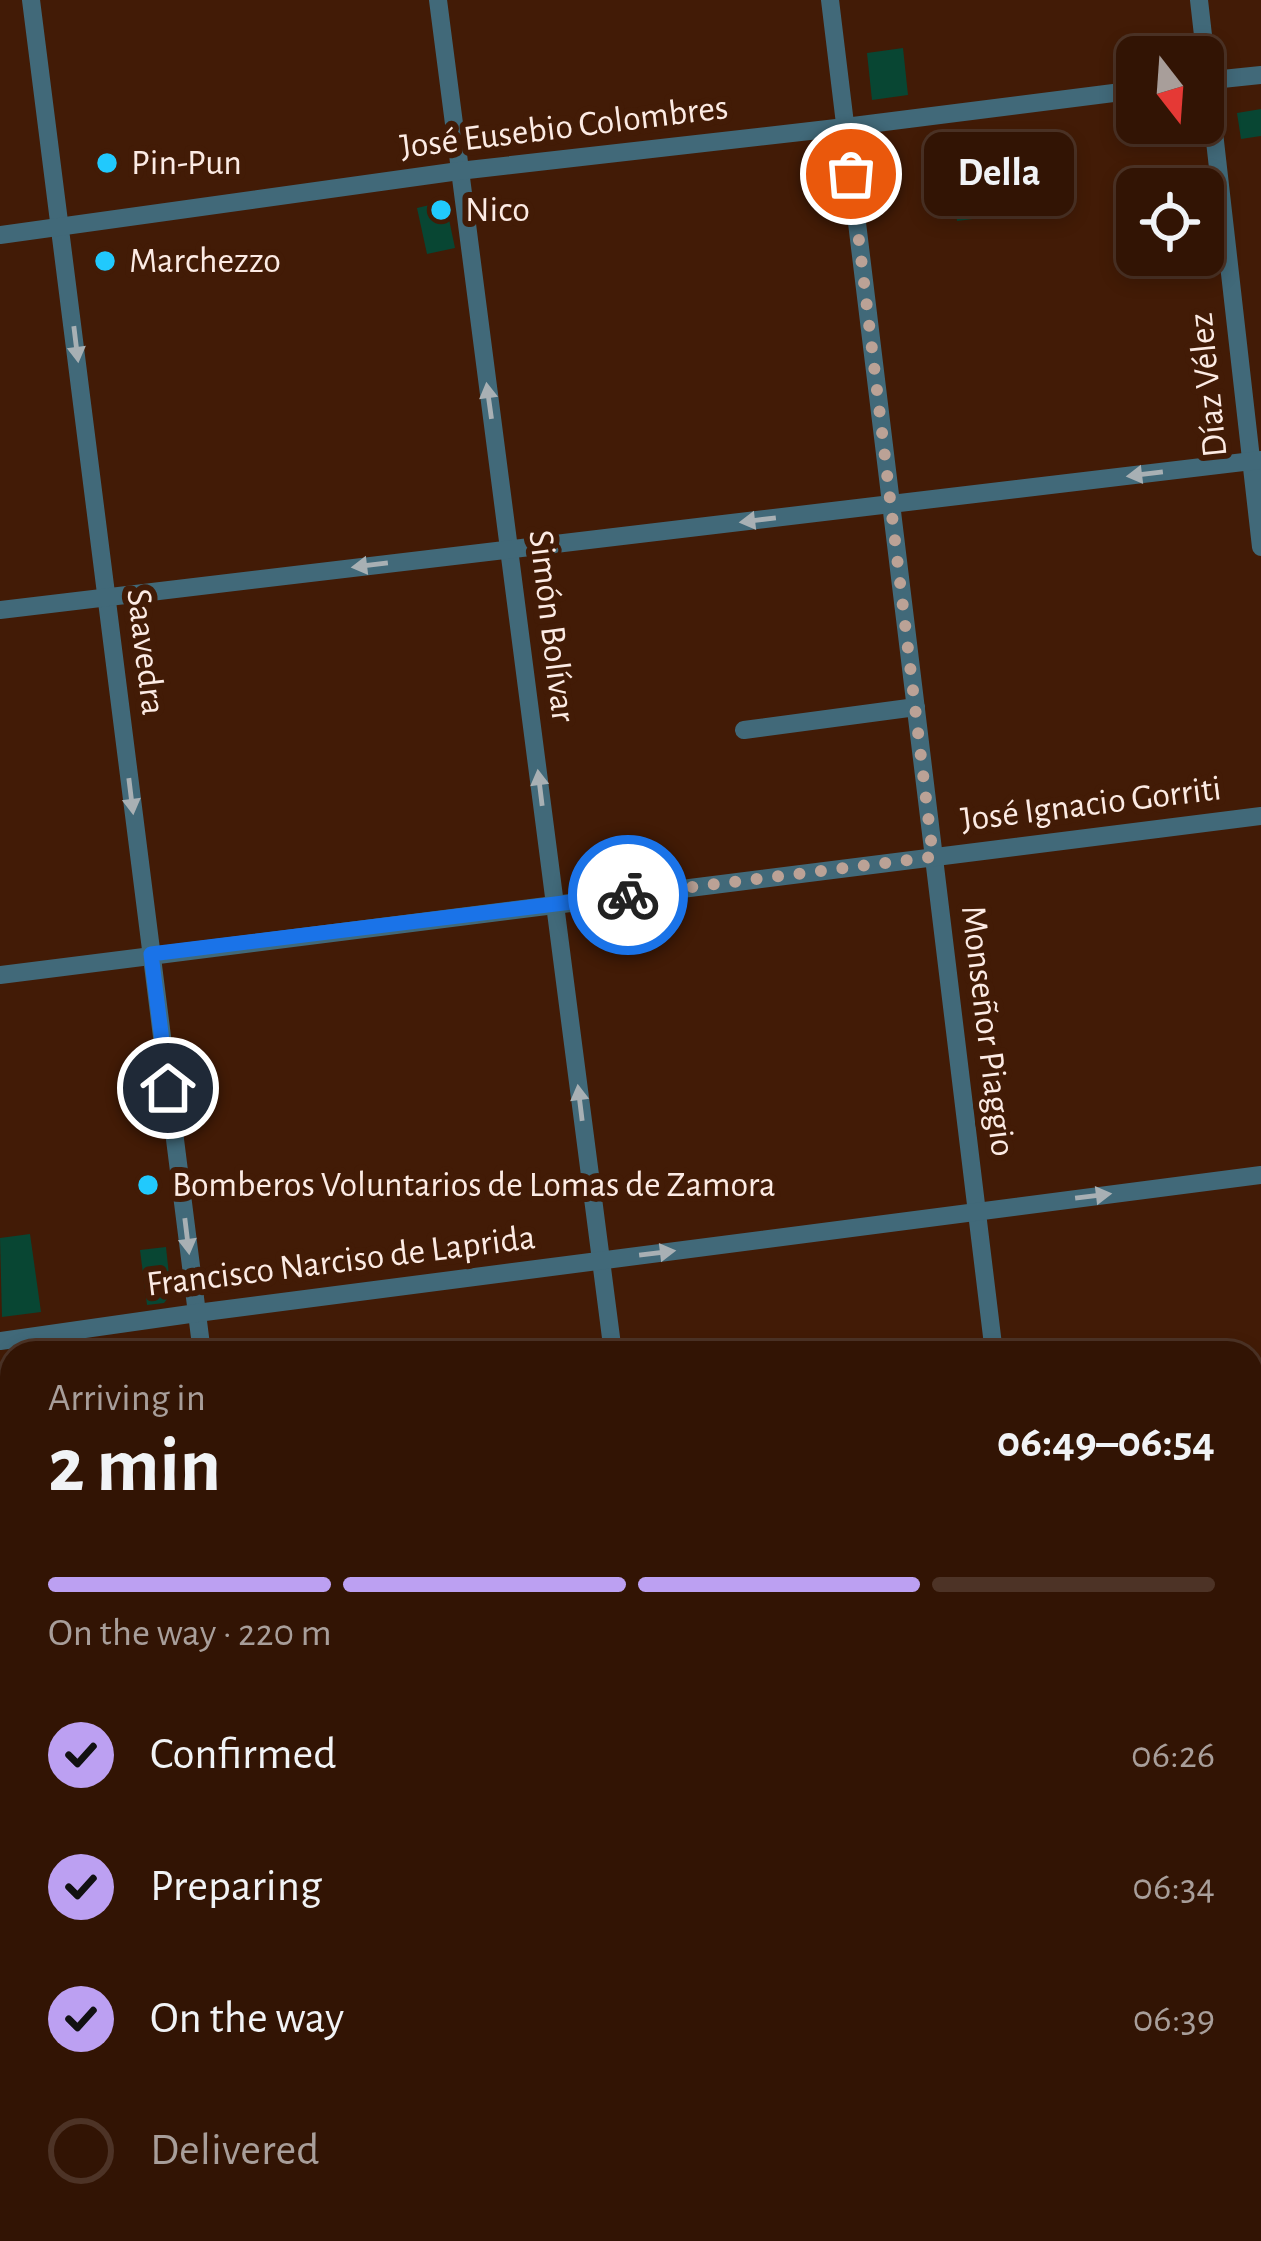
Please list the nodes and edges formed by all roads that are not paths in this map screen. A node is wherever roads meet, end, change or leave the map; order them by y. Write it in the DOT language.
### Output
graph roads {
  1 [pos="31,0"];
  2 [pos="438,0"];
  3 [pos="830,0"];
  4 [pos="1199,0"];
  5 [pos="1202,36"];
  6 [pos="1261,75"];
  7 [pos="1224,79"];
  8 [pos="1116,93"];
  9 [pos="845,127"];
  10 [pos="1213,144"];
  11 [pos="459,171"];
  12 [pos="62,228"];
  13 [pos="0,235"];
  14 [pos="1256,461"];
  15 [pos="891,504"];
  16 [pos="1261,547"];
  17 [pos="509,549"];
  18 [pos="106,596"];
  19 [pos="0,610"];
  20 [pos="916,706"];
  21 [pos="744,730"];
  22 [pos="1261,816"];
  23 [pos="933,857"];
  24 [pos="555,904"];
  25 [pos="151,954"];
  26 [pos="0,975"];
  27 [pos="1261,1174"];
  28 [pos="977,1211"];
  29 [pos="600,1261"];
  30 [pos="197,1312"];
  31 [pos="0,1341"];
  32 [pos="201,1341"];
  33 [pos="611,1341"];
  34 [pos="993,1341"];
  1 -- 12 [label="street, Saavedra"];
  2 -- 11 [label="street, Simón Bolívar"];
  3 -- 9 [label="street, Monseñor Piaggio"];
  4 -- 5 [label="street, Díaz Vélez"];
  6 -- 7 [label="street"];
  8 -- 9 [label="street, José Eusebio Colombres"];
  9 -- 11 [label="street, José Eusebio Colombres"];
  9 -- 15 [label="street, Monseñor Piaggio"];
  10 -- 14 [label="street, Díaz Vélez"];
  11 -- 12 [label="street, José Eusebio Colombres"];
  17 -- 11 [label="street, Simón Bolívar, one-way"];
  12 -- 13 [label="street, José Eusebio Colombres"];
  12 -- 18 [label="street, Saavedra, one-way"];
  14 -- 15 [label="street, one-way"];
  14 -- 16 [label="street, Díaz Vélez"];
  15 -- 17 [label="street, one-way"];
  15 -- 20 [label="street, Monseñor Piaggio"];
  17 -- 18 [label="street, one-way"];
  24 -- 17 [label="street, Simón Bolívar, one-way"];
  18 -- 19 [label="street"];
  18 -- 25 [label="street, Saavedra, one-way"];
  20 -- 21 [label="street"];
  20 -- 23 [label="street, Monseñor Piaggio"];
  22 -- 23 [label="street, José Ignacio Gorriti"];
  23 -- 24 [label="street, José Ignacio Gorriti"];
  23 -- 28 [label="street, Monseñor Piaggio"];
  24 -- 25 [label="street, José Ignacio Gorriti"];
  29 -- 24 [label="street, Simón Bolívar, one-way"];
  25 -- 26 [label="street, José Ignacio Gorriti"];
  25 -- 30 [label="street, Saavedra, one-way"];
  28 -- 27 [label="street, Francisco Narciso de Laprida, one-way"];
  29 -- 28 [label="street, Francisco Narciso de Laprida, one-way"];
  28 -- 34 [label="street, Monseñor Piaggio"];
  29 -- 30 [label="street, Francisco Narciso de Laprida"];
  29 -- 33 [label="street, Simón Bolívar"];
  30 -- 31 [label="street, Francisco Narciso de Laprida"];
  30 -- 32 [label="street, Saavedra"];
}
